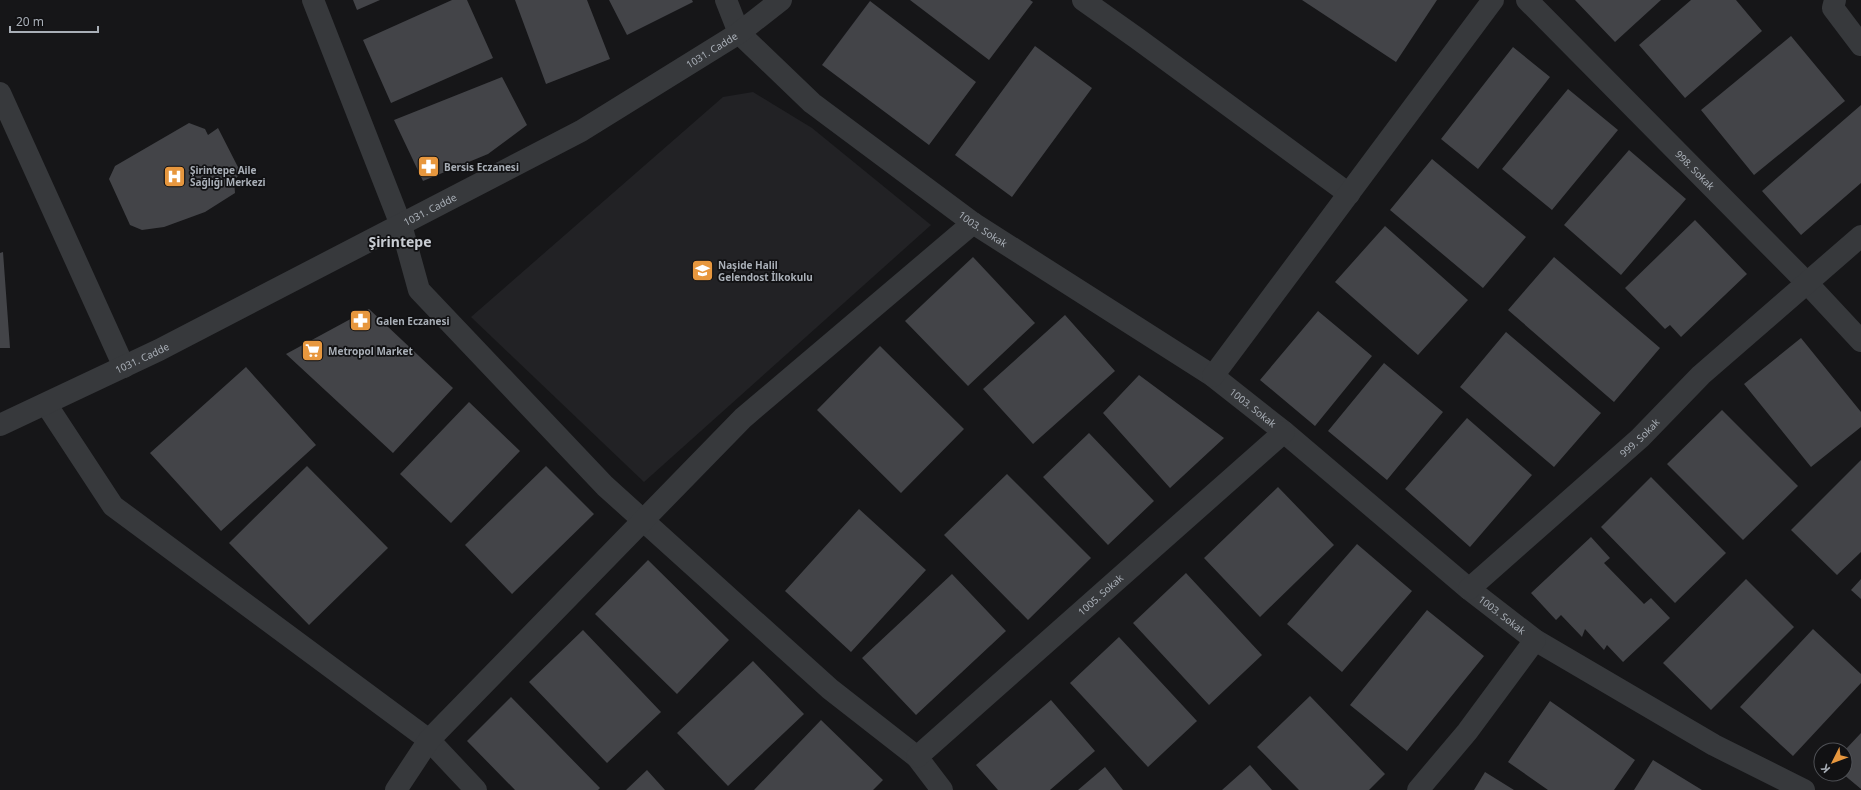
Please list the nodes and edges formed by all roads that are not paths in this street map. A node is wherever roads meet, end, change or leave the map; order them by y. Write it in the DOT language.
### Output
graph roads {
  1 [pos="313,0"];
  2 [pos="726,0"];
  3 [pos="781,0"];
  4 [pos="1083,0"];
  5 [pos="1493,0"];
  6 [pos="1527,0"];
  7 [pos="1835,0"];
  8 [pos="739,33"];
  9 [pos="1861,45"];
  10 [pos="0,93"];
  11 [pos="1349,194"];
  12 [pos="973,223"];
  13 [pos="401,226"];
  14 [pos="1861,236"];
  15 [pos="1807,283"];
  16 [pos="1861,341"];
  17 [pos="124,367"];
  18 [pos="1213,376"];
  19 [pos="46,404"];
  20 [pos="0,425"];
  21 [pos="1284,432"];
  22 [pos="644,521"];
  23 [pos="1470,589"];
  24 [pos="1535,640"];
  25 [pos="429,740"];
  26 [pos="917,757"];
  27 [pos="396,790"];
  28 [pos="476,790"];
  29 [pos="942,790"];
  30 [pos="1418,790"];
  31 [pos="1804,790"];
  1 -- 13 [label="street"];
  2 -- 8 [label="street, 1003. Sokak"];
  3 -- 8 [label="street, 1031. Cadde"];
  4 -- 11 [label="street"];
  5 -- 11 [label="street"];
  6 -- 15 [label="street, 998. Sokak"];
  7 -- 9 [label="street"];
  8 -- 12 [label="street, 1003. Sokak"];
  8 -- 13 [label="street, 1031. Cadde"];
  10 -- 17 [label="street"];
  11 -- 18 [label="street"];
  12 -- 18 [label="street, 1003. Sokak"];
  12 -- 22 [label="street"];
  13 -- 17 [label="street, 1031. Cadde"];
  13 -- 22 [label="street"];
  14 -- 15 [label="street, 999. Sokak"];
  15 -- 16 [label="street, 998. Sokak"];
  15 -- 23 [label="street, 999. Sokak"];
  17 -- 19 [label="street, 1031. Cadde"];
  18 -- 21 [label="street, 1003. Sokak"];
  19 -- 20 [label="street, 1031. Cadde"];
  19 -- 25 [label="street"];
  21 -- 23 [label="street, 1003. Sokak"];
  21 -- 26 [label="street, 1005. Sokak"];
  22 -- 25 [label="street"];
  22 -- 26 [label="street"];
  23 -- 24 [label="street, 1003. Sokak"];
  24 -- 30 [label="street"];
  24 -- 31 [label="street, 1003. Sokak"];
  25 -- 27 [label="street"];
  25 -- 28 [label="street"];
  26 -- 29 [label="street"];
}
